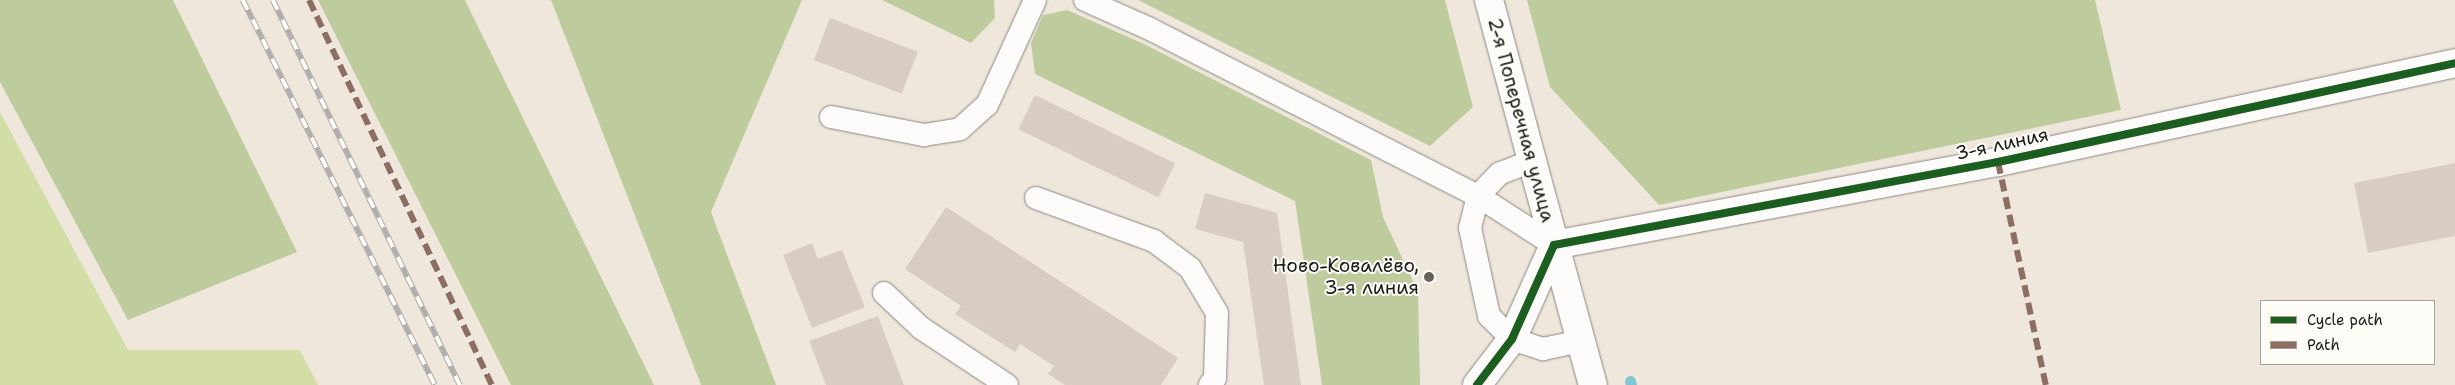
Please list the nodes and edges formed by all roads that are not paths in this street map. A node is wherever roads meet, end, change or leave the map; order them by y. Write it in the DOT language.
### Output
graph roads {
  1 [pos="1035,0"];
  2 [pos="1085,0"];
  3 [pos="1489,0"];
  4 [pos="2455,63"];
  5 [pos="831,117"];
  6 [pos="1532,161"];
  7 [pos="1478,196"];
  8 [pos="1036,198"];
  9 [pos="1554,245"];
  10 [pos="884,293"];
  11 [pos="1512,339"];
  12 [pos="1582,341"];
  13 [pos="1007,385"];
  14 [pos="1210,385"];
  15 [pos="1477,385"];
  16 [pos="1593,385"];
  1 -- 5 [label="lane"];
  2 -- 7 [label="lane"];
  3 -- 6 [label="street, 2-я Поперечная улица"];
  4 -- 9 [label="street, 3-я линия"];
  6 -- 7 [label="lane"];
  6 -- 9 [label="street, 2-я Поперечная улица"];
  7 -- 9 [label="lane"];
  7 -- 11 [label="lane"];
  8 -- 14 [label="lane"];
  9 -- 11 [label="street"];
  9 -- 12 [label="street, 2-я Поперечная улица"];
  10 -- 13 [label="lane"];
  11 -- 12 [label="lane"];
  11 -- 15 [label="street"];
  12 -- 16 [label="street, 2-я Поперечная улица"];
}
